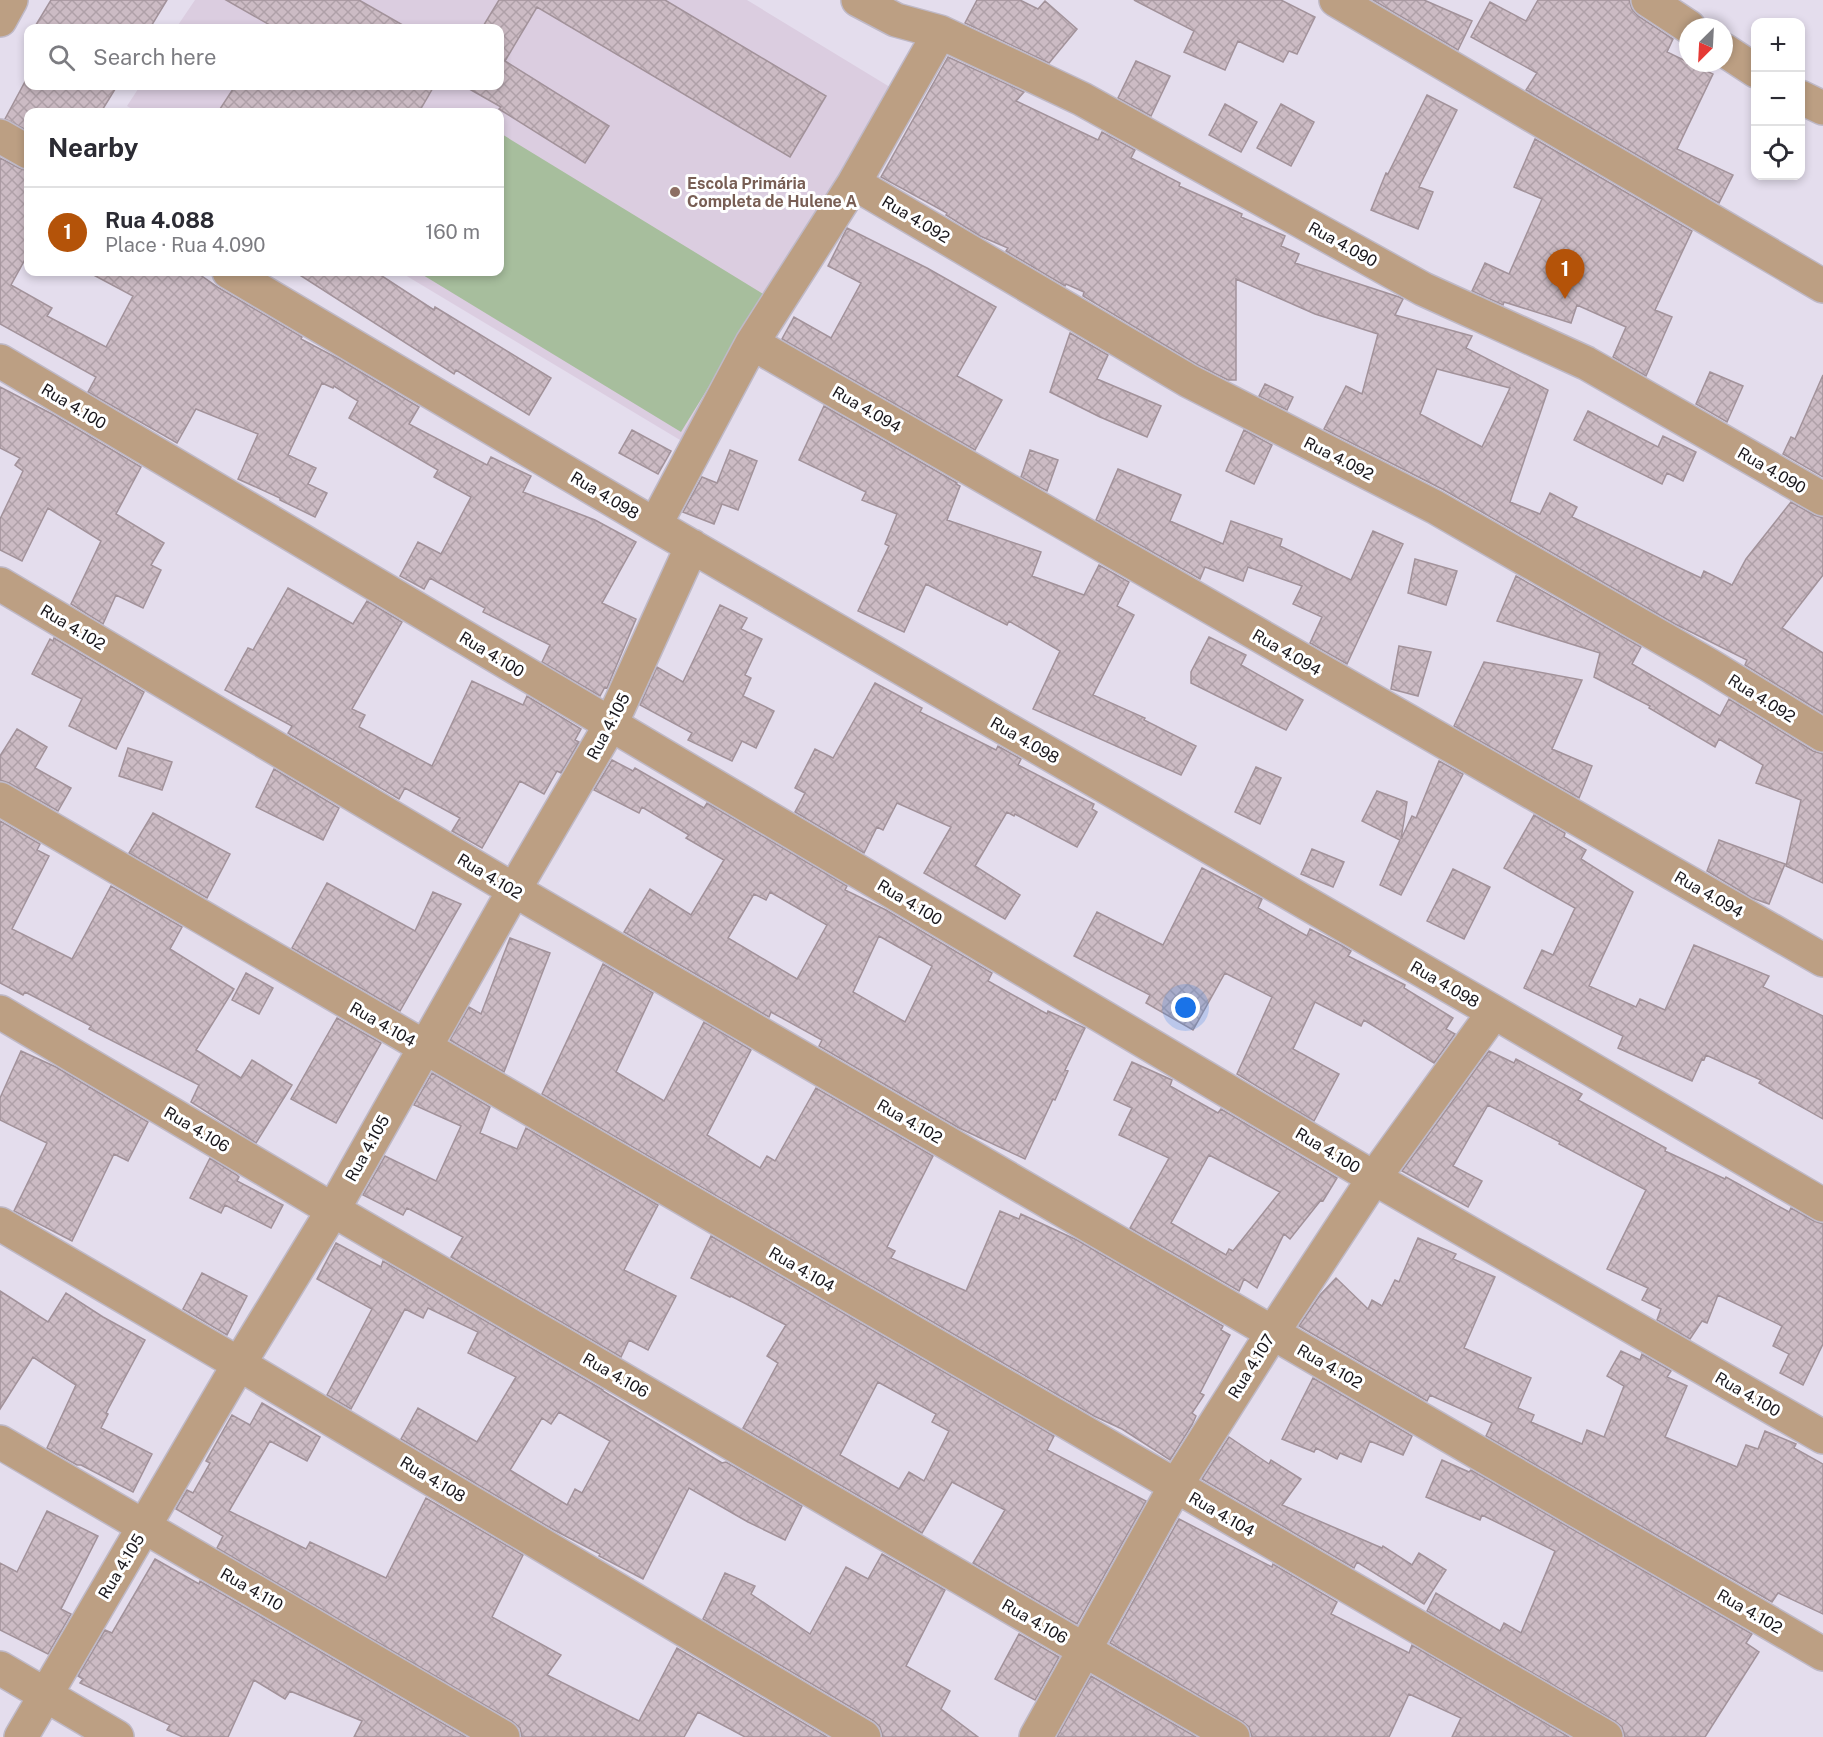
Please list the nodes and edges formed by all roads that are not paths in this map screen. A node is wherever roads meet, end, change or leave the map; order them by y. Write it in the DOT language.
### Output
graph roads {
  1 [pos="11,0"];
  2 [pos="858,0"];
  3 [pos="1336,0"];
  4 [pos="1648,0"];
  5 [pos="0,20"];
  6 [pos="1679,20"];
  7 [pos="940,32"];
  8 [pos="1733,56"];
  9 [pos="1751,68"];
  10 [pos="1805,99"];
  11 [pos="1823,108"];
  12 [pos="0,135"];
  13 [pos="24,150"];
  14 [pos="854,183"];
  15 [pos="236,276"];
  16 [pos="1823,286"];
  17 [pos="752,343"];
  18 [pos="0,361"];
  19 [pos="1823,498"];
  20 [pos="655,525"];
  21 [pos="692,546"];
  22 [pos="0,584"];
  23 [pos="611,724"];
  24 [pos="1823,735"];
  25 [pos="0,799"];
  26 [pos="514,890"];
  27 [pos="1823,960"];
  28 [pos="0,1012"];
  29 [pos="1494,1012"];
  30 [pos="423,1048"];
  31 [pos="1374,1178"];
  32 [pos="1823,1205"];
  33 [pos="333,1210"];
  34 [pos="0,1224"];
  35 [pos="1273,1332"];
  36 [pos="239,1364"];
  37 [pos="1823,1437"];
  38 [pos="0,1442"];
  39 [pos="1175,1487"];
  40 [pos="145,1526"];
  41 [pos="1086,1651"];
  42 [pos="1823,1654"];
  43 [pos="0,1668"];
  44 [pos="45,1695"];
  45 [pos="21,1737"];
  46 [pos="117,1737"];
  47 [pos="503,1737"];
  48 [pos="864,1737"];
  49 [pos="1036,1737"];
  50 [pos="1233,1737"];
  51 [pos="1606,1737"];
  1 -- 5 [label="street"];
  2 -- 7 [label="street, Rua 4.090"];
  3 -- 16 [label="street"];
  4 -- 6 [label="street"];
  7 -- 14 [label="street"];
  7 -- 19 [label="street, Rua 4.090"];
  8 -- 9 [label="street"];
  10 -- 11 [label="street"];
  12 -- 13 [label="street"];
  14 -- 17 [label="street"];
  14 -- 24 [label="street, Rua 4.092"];
  15 -- 20 [label="street, Rua 4.098"];
  17 -- 20 [label="street"];
  17 -- 27 [label="street, Rua 4.094"];
  18 -- 23 [label="street, Rua 4.100"];
  20 -- 21 [label="street, Rua 4.098"];
  21 -- 23 [label="street, Rua 4.105"];
  21 -- 29 [label="street, Rua 4.098"];
  22 -- 26 [label="street, Rua 4.102"];
  23 -- 26 [label="street, Rua 4.105"];
  23 -- 31 [label="street, Rua 4.100"];
  25 -- 30 [label="street, Rua 4.104"];
  26 -- 30 [label="street, Rua 4.105"];
  26 -- 35 [label="street, Rua 4.102"];
  28 -- 33 [label="street, Rua 4.106"];
  29 -- 31 [label="street, Rua 4.107"];
  29 -- 32 [label="street, Rua 4.098"];
  30 -- 33 [label="street, Rua 4.105"];
  30 -- 39 [label="street, Rua 4.104"];
  31 -- 35 [label="street, Rua 4.107"];
  31 -- 37 [label="street, Rua 4.100"];
  33 -- 36 [label="street, Rua 4.105"];
  33 -- 41 [label="street, Rua 4.106"];
  34 -- 36 [label="street, Rua 4.108"];
  35 -- 39 [label="street, Rua 4.107"];
  35 -- 42 [label="street, Rua 4.102"];
  36 -- 40 [label="street, Rua 4.105"];
  36 -- 48 [label="street, Rua 4.108"];
  38 -- 40 [label="street, Rua 4.110"];
  39 -- 41 [label="street, Rua 4.107"];
  39 -- 51 [label="street, Rua 4.104"];
  40 -- 44 [label="street, Rua 4.105"];
  40 -- 47 [label="street, Rua 4.110"];
  41 -- 49 [label="street, Rua 4.107"];
  41 -- 50 [label="street, Rua 4.106"];
  43 -- 44 [label="street"];
  44 -- 45 [label="street, Rua 4.105"];
  44 -- 46 [label="street"];
}
